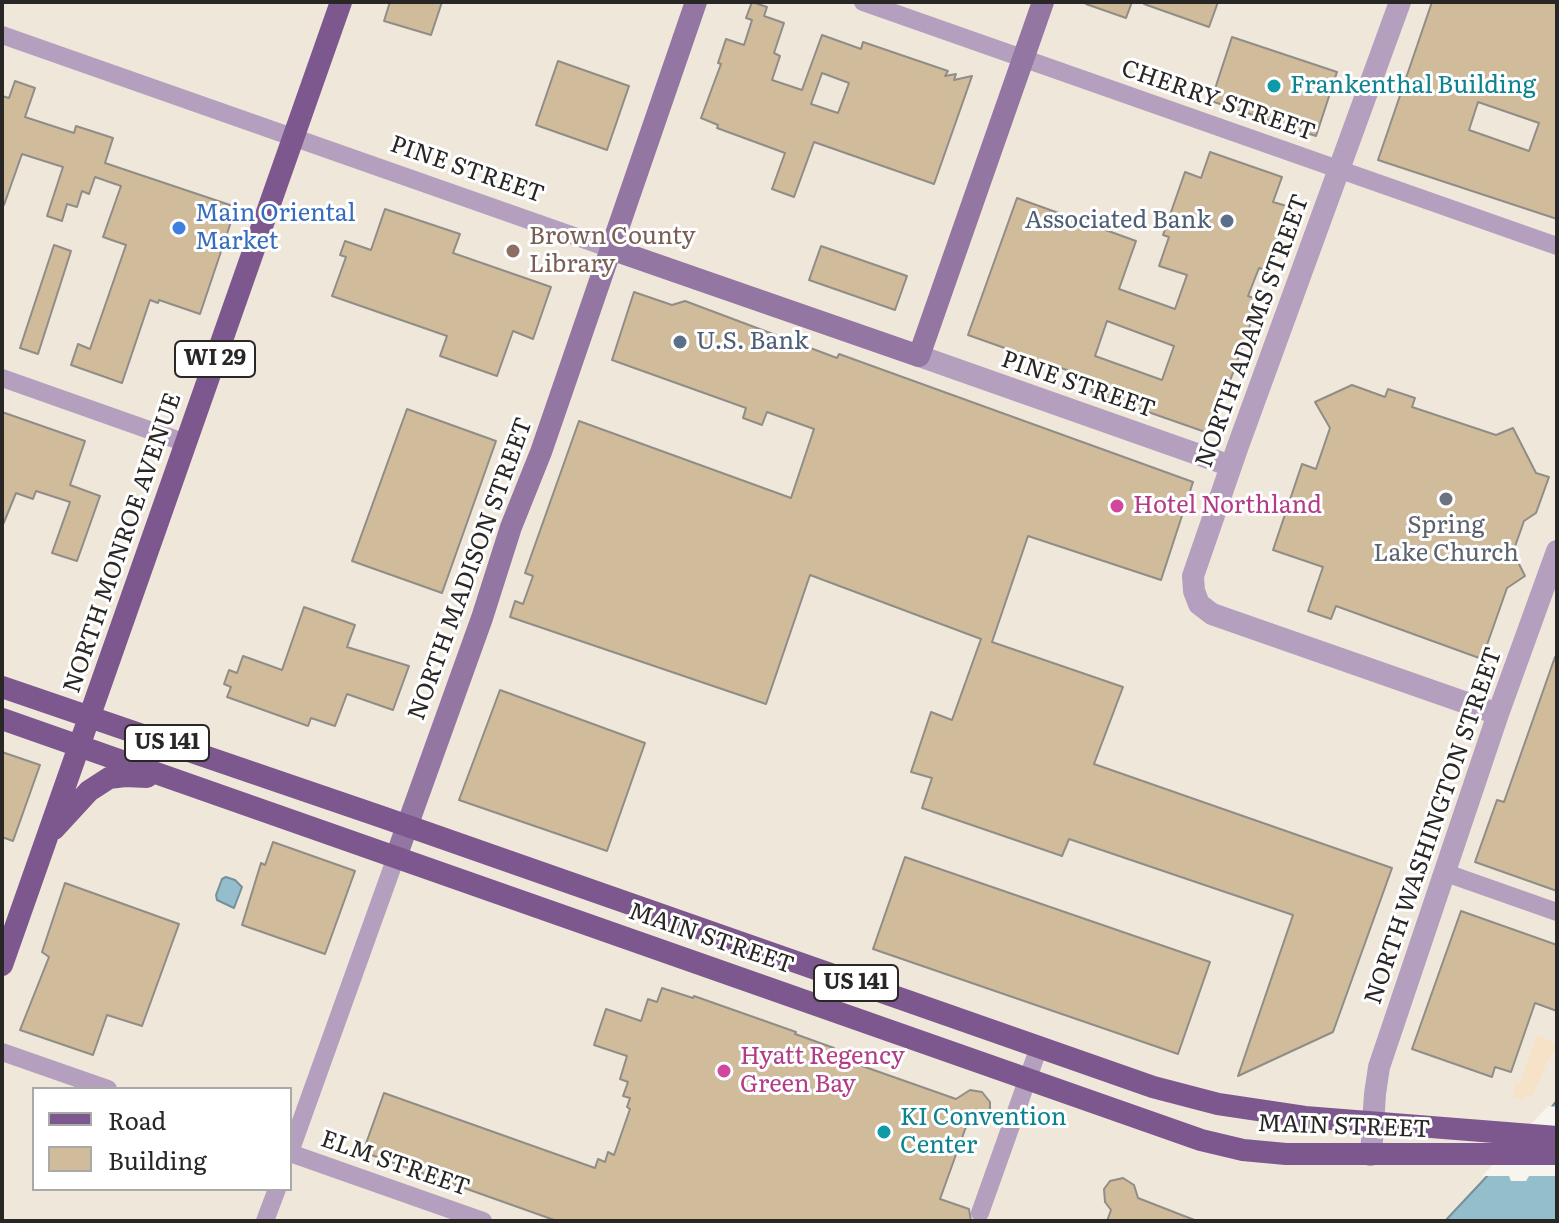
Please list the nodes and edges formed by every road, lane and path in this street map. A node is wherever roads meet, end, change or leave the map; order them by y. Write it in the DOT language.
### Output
graph roads {
  1 [pos="341,2"];
  2 [pos="696,2"];
  3 [pos="863,2"];
  4 [pos="1043,2"];
  5 [pos="1400,2"];
  6 [pos="2,35"];
  7 [pos="1023,58"];
  8 [pos="293,137"];
  9 [pos="1340,170"];
  10 [pos="1557,246"];
  11 [pos="611,249"];
  12 [pos="919,356"];
  13 [pos="2,378"];
  14 [pos="186,443"];
  15 [pos="1231,466"];
  16 [pos="1557,551"];
  17 [pos="1552,580"];
  18 [pos="2,687"];
  19 [pos="1498,714"];
  20 [pos="89,717"];
  21 [pos="2,719"];
  22 [pos="79,747"];
  23 [pos="173,781"];
  24 [pos="408,826"];
  25 [pos="48,835"];
  26 [pos="396,857"];
  27 [pos="1446,873"];
  28 [pos="1557,912"];
  29 [pos="2,965"];
  30 [pos="1039,1047"];
  31 [pos="2,1052"];
  32 [pos="1027,1078"];
  33 [pos="102,1087"];
  34 [pos="1373,1121"];
  35 [pos="1557,1137"];
  36 [pos="292,1147"];
  37 [pos="292,1154"];
  38 [pos="1557,1154"];
  39 [pos="1371,1155"];
  40 [pos="276,1191"];
  41 [pos="980,1213"];
  42 [pos="265,1221"];
  43 [pos="483,1221"];
  1 -- 8 [label="main road, NORTH MONROE AVENUE / WI 29"];
  2 -- 11 [label="main road, NORTH MADISON STREET"];
  3 -- 7 [label="street, CHERRY STREET"];
  4 -- 7 [label="main road"];
  5 -- 9 [label="street, NORTH ADAMS STREET"];
  6 -- 8 [label="street, PINE STREET"];
  7 -- 9 [label="street, CHERRY STREET"];
  7 -- 12 [label="main road"];
  8 -- 11 [label="street, PINE STREET"];
  8 -- 14 [label="main road, NORTH MONROE AVENUE / WI 29"];
  9 -- 10 [label="street, CHERRY STREET"];
  9 -- 15 [label="street, NORTH ADAMS STREET"];
  11 -- 12 [label="main road, PINE STREET"];
  11 -- 24 [label="main road, NORTH MADISON STREET"];
  12 -- 15 [label="street, PINE STREET"];
  13 -- 14 [label="street"];
  14 -- 20 [label="main road, NORTH MONROE AVENUE / WI 29"];
  15 -- 19 [label="street, NORTH ADAMS STREET"];
  16 -- 17 [label="street, NORTH WASHINGTON STREET"];
  17 -- 19 [label="street, NORTH WASHINGTON STREET"];
  18 -- 20 [label="main road, MAIN STREET / US 141"];
  19 -- 27 [label="street, NORTH WASHINGTON STREET"];
  20 -- 22 [label="main road, NORTH MONROE AVENUE / WI 29"];
  20 -- 24 [label="main road, MAIN STREET / US 141"];
  21 -- 22 [label="main road, MAIN STREET / US 141"];
  22 -- 23 [label="main road, MAIN STREET / US 141"];
  22 -- 25 [label="main road, NORTH MONROE AVENUE"];
  23 -- 25 [label="main road"];
  23 -- 26 [label="main road, MAIN STREET / US 141"];
  24 -- 26 [label="main road, NORTH MADISON STREET"];
  24 -- 30 [label="main road, MAIN STREET / US 141"];
  25 -- 29 [label="main road, NORTH MONROE AVENUE"];
  26 -- 32 [label="main road, MAIN STREET / US 141"];
  26 -- 36 [label="street, NORTH MADISON STREET"];
  27 -- 28 [label="street"];
  27 -- 34 [label="street, NORTH WASHINGTON STREET"];
  30 -- 32 [label="street"];
  30 -- 34 [label="main road, MAIN STREET / US 141"];
  31 -- 33 [label="street"];
  32 -- 39 [label="main road, MAIN STREET / US 141"];
  32 -- 41 [label="street"];
  34 -- 35 [label="main road, MAIN STREET / US 141"];
  34 -- 39 [label="street, NORTH WASHINGTON STREET"];
  37 -- 43 [label="street, ELM STREET"];
  38 -- 39 [label="main road, MAIN STREET / US 141"];
  40 -- 42 [label="street"];
}
